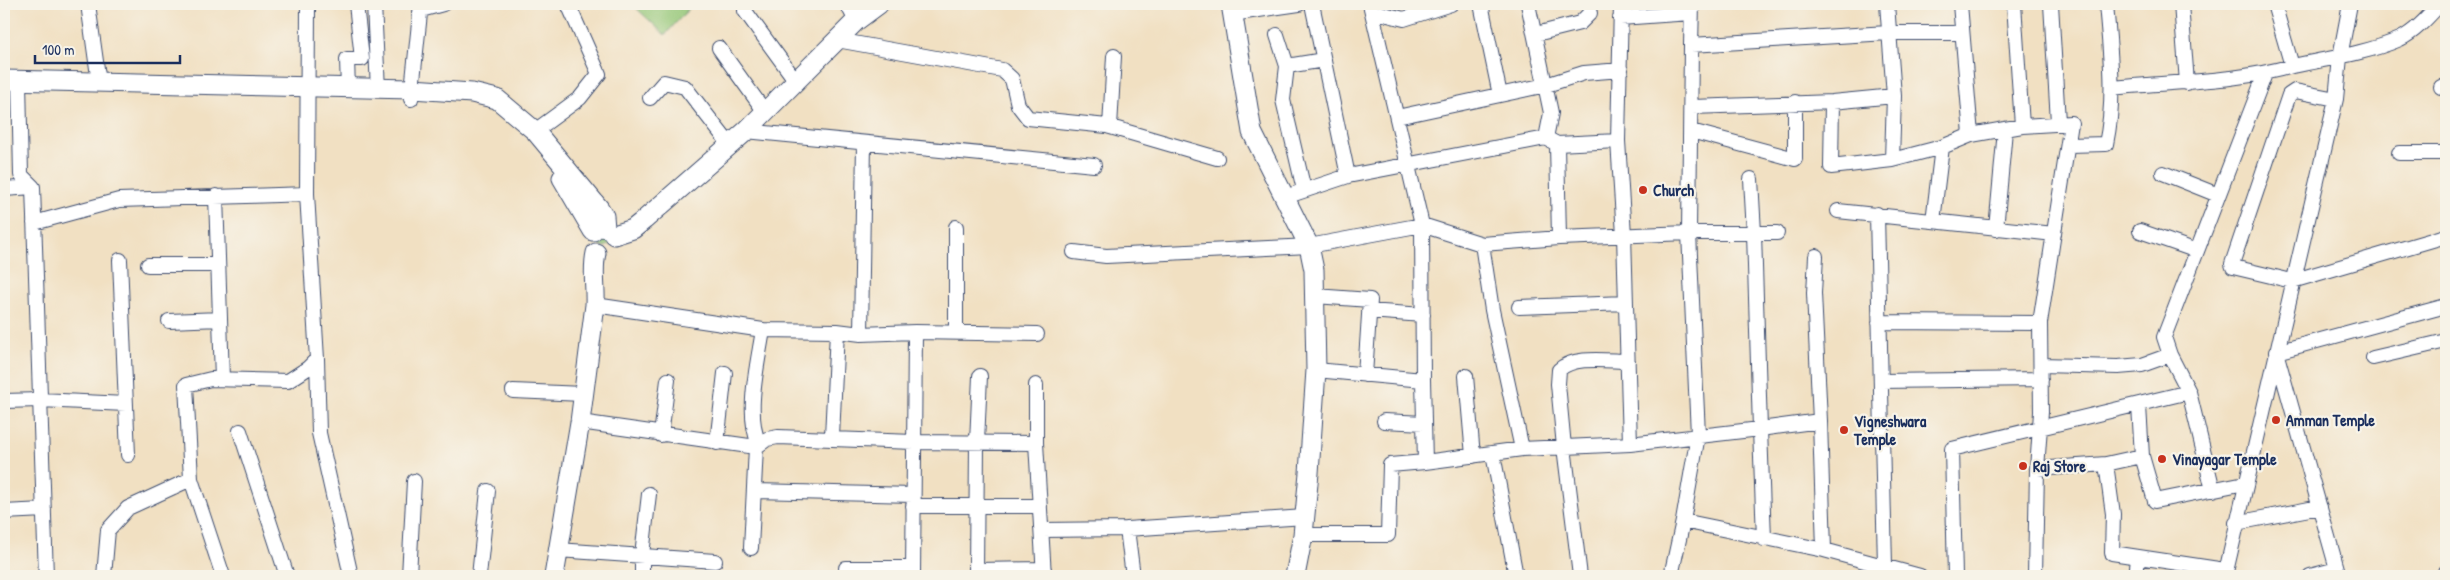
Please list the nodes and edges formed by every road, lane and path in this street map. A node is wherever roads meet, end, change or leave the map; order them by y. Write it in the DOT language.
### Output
graph roads {
  1 [pos="88,4"];
  2 [pos="308,4"];
  3 [pos="356,4"];
  4 [pos="374,4"];
  5 [pos="443,4"];
  6 [pos="568,4"];
  7 [pos="846,4"];
  8 [pos="879,4"];
  9 [pos="1299,4"];
  10 [pos="1312,4"];
  11 [pos="1451,4"];
  12 [pos="1481,4"];
  13 [pos="1528,4"];
  14 [pos="1621,4"];
  15 [pos="1887,4"];
  16 [pos="1960,4"];
  17 [pos="2014,4"];
  18 [pos="2051,4"];
  19 [pos="2106,4"];
  20 [pos="2181,4"];
  21 [pos="2274,4"];
  22 [pos="2350,4"];
  23 [pos="2440,4"];
  24 [pos="421,7"];
  25 [pos="1232,9"];
  26 [pos="1691,9"];
  27 [pos="745,11"];
  28 [pos="1377,11"];
  29 [pos="1590,13"];
  30 [pos="1620,18"];
  31 [pos="856,21"];
  32 [pos="1888,33"];
  33 [pos="1962,33"];
  34 [pos="1536,34"];
  35 [pos="1277,35"];
  36 [pos="837,40"];
  37 [pos="1692,46"];
  38 [pos="719,48"];
  39 [pos="1114,56"];
  40 [pos="2340,57"];
  41 [pos="1324,60"];
  42 [pos="1287,66"];
  43 [pos="2292,66"];
  44 [pos="1621,70"];
  45 [pos="2265,74"];
  46 [pos="796,81"];
  47 [pos="99,83"];
  48 [pos="2187,83"];
  49 [pos="11,84"];
  50 [pos="1546,85"];
  51 [pos="2113,88"];
  52 [pos="348,89"];
  53 [pos="378,90"];
  54 [pos="309,92"];
  55 [pos="412,94"];
  56 [pos="1500,95"];
  57 [pos="1894,96"];
  58 [pos="650,98"];
  59 [pos="2336,99"];
  60 [pos="1795,102"];
  61 [pos="1832,102"];
  62 [pos="1692,108"];
  63 [pos="765,112"];
  64 [pos="1396,117"];
  65 [pos="2058,122"];
  66 [pos="2022,126"];
  67 [pos="1110,127"];
  68 [pos="2005,130"];
  69 [pos="535,131"];
  70 [pos="746,131"];
  71 [pos="1691,131"];
  72 [pos="1971,135"];
  73 [pos="1552,141"];
  74 [pos="1618,141"];
  75 [pos="864,142"];
  76 [pos="730,145"];
  77 [pos="2069,145"];
  78 [pos="1942,147"];
  79 [pos="2399,153"];
  80 [pos="2446,153"];
  81 [pos="1217,158"];
  82 [pos="1892,160"];
  83 [pos="1408,164"];
  84 [pos="1094,165"];
  85 [pos="2163,174"];
  86 [pos="1348,176"];
  87 [pos="1751,179"];
  88 [pos="33,188"];
  89 [pos="4,189"];
  90 [pos="1304,190"];
  91 [pos="307,194"];
  92 [pos="2218,194"];
  93 [pos="216,196"];
  94 [pos="1285,197"];
  95 [pos="1838,211"];
  96 [pos="1877,214"];
  97 [pos="1933,221"];
  98 [pos="34,223"];
  99 [pos="1422,225"];
  100 [pos="956,227"];
  101 [pos="1996,229"];
  102 [pos="2140,231"];
  103 [pos="604,232"];
  104 [pos="1689,233"];
  105 [pos="1754,233"];
  106 [pos="1776,233"];
  107 [pos="2054,234"];
  108 [pos="1624,235"];
  109 [pos="2446,236"];
  110 [pos="1559,238"];
  111 [pos="1482,244"];
  112 [pos="1309,246"];
  113 [pos="2197,251"];
  114 [pos="1074,252"];
  115 [pos="1816,256"];
  116 [pos="120,260"];
  117 [pos="148,265"];
  118 [pos="218,265"];
  119 [pos="2292,281"];
  120 [pos="596,296"];
  121 [pos="1315,296"];
  122 [pos="1626,303"];
  123 [pos="2446,306"];
  124 [pos="1518,307"];
  125 [pos="1369,311"];
  126 [pos="1423,316"];
  127 [pos="220,318"];
  128 [pos="169,321"];
  129 [pos="1879,322"];
  130 [pos="2040,322"];
  131 [pos="763,330"];
  132 [pos="837,331"];
  133 [pos="915,332"];
  134 [pos="956,333"];
  135 [pos="861,334"];
  136 [pos="1036,334"];
  137 [pos="2446,341"];
  138 [pos="2276,352"];
  139 [pos="2170,355"];
  140 [pos="2373,358"];
  141 [pos="317,359"];
  142 [pos="1628,361"];
  143 [pos="2041,365"];
  144 [pos="1316,370"];
  145 [pos="725,373"];
  146 [pos="1365,375"];
  147 [pos="980,376"];
  148 [pos="1466,376"];
  149 [pos="222,379"];
  150 [pos="2041,379"];
  151 [pos="668,380"];
  152 [pos="1423,380"];
  153 [pos="1881,381"];
  154 [pos="1036,385"];
  155 [pos="513,391"];
  156 [pos="2189,392"];
  157 [pos="583,394"];
  158 [pos="40,400"];
  159 [pos="4,401"];
  160 [pos="126,404"];
  161 [pos="2139,406"];
  162 [pos="1384,421"];
  163 [pos="1820,421"];
  164 [pos="580,422"];
  165 [pos="1424,424"];
  166 [pos="1760,429"];
  167 [pos="2039,430"];
  168 [pos="240,431"];
  169 [pos="661,435"];
  170 [pos="1698,435"];
  171 [pos="832,438"];
  172 [pos="914,442"];
  173 [pos="977,442"];
  174 [pos="717,443"];
  175 [pos="1036,443"];
  176 [pos="1630,444"];
  177 [pos="757,445"];
  178 [pos="1564,447"];
  179 [pos="1522,449"];
  180 [pos="1493,454"];
  181 [pos="128,455"];
  182 [pos="1473,456"];
  183 [pos="2142,456"];
  184 [pos="1425,462"];
  185 [pos="2106,464"];
  186 [pos="2037,468"];
  187 [pos="191,479"];
  188 [pos="414,481"];
  189 [pos="2245,483"];
  190 [pos="754,490"];
  191 [pos="2213,490"];
  192 [pos="488,491"];
  193 [pos="649,494"];
  194 [pos="914,501"];
  195 [pos="976,506"];
  196 [pos="1040,506"];
  197 [pos="2320,507"];
  198 [pos="44,510"];
  199 [pos="4,512"];
  200 [pos="1684,521"];
  201 [pos="2236,523"];
  202 [pos="1304,526"];
  203 [pos="1127,528"];
  204 [pos="1042,530"];
  205 [pos="1764,539"];
  206 [pos="751,548"];
  207 [pos="558,550"];
  208 [pos="1824,550"];
  209 [pos="642,555"];
  210 [pos="2138,559"];
  211 [pos="716,561"];
  212 [pos="1885,566"];
  213 [pos="846,568"];
  214 [pos="913,572"];
  215 [pos="976,573"];
  216 [pos="1044,573"];
  217 [pos="2225,573"];
  218 [pos="2338,573"];
  219 [pos="46,576"];
  220 [pos="104,576"];
  221 [pos="223,576"];
  222 [pos="287,576"];
  223 [pos="351,576"];
  224 [pos="409,576"];
  225 [pos="479,576"];
  226 [pos="554,576"];
  227 [pos="642,576"];
  228 [pos="1133,576"];
  229 [pos="1295,576"];
  230 [pos="1516,576"];
  231 [pos="1580,576"];
  232 [pos="1672,576"];
  233 [pos="1920,576"];
  234 [pos="1955,576"];
  235 [pos="2035,576"];
  236 [pos="2136,576"];
  237 [pos="2310,576"];
  1 -- 47 [label="street"];
  2 -- 54 [label="street"];
  3 -- 52 [label="street"];
  4 -- 53 [label="street"];
  5 -- 24 [label="street"];
  6 -- 69 [label="street"];
  7 -- 31 [label="street"];
  8 -- 31 [label="main road"];
  9 -- 25 [label="street"];
  10 -- 41 [label="street"];
  11 -- 28 [label="street"];
  12 -- 56 [label="street"];
  13 -- 34 [label="street"];
  14 -- 30 [label="street"];
  15 -- 32 [label="street"];
  16 -- 33 [label="street"];
  17 -- 66 [label="street"];
  18 -- 65 [label="street"];
  19 -- 51 [label="street"];
  20 -- 48 [label="street"];
  21 -- 43 [label="street"];
  22 -- 40 [label="street"];
  23 -- 40 [label="street"];
  24 -- 55 [label="street"];
  25 -- 94 [label="main road"];
  26 -- 30 [label="street"];
  26 -- 37 [label="street"];
  27 -- 46 [label="street"];
  28 -- 64 [label="street"];
  29 -- 34 [label="street"];
  30 -- 44 [label="street"];
  31 -- 36 [label="main road"];
  32 -- 33 [label="street"];
  32 -- 37 [label="street"];
  32 -- 57 [label="street"];
  33 -- 72 [label="street"];
  34 -- 50 [label="street"];
  35 -- 42 [label="street"];
  36 -- 46 [label="main road"];
  36 -- 67 [label="street"];
  37 -- 62 [label="street"];
  38 -- 63 [label="street"];
  39 -- 67 [label="street"];
  40 -- 43 [label="street"];
  40 -- 59 [label="street"];
  41 -- 42 [label="street"];
  41 -- 86 [label="street"];
  42 -- 90 [label="street"];
  43 -- 45 [label="street"];
  44 -- 50 [label="street"];
  44 -- 74 [label="street"];
  45 -- 48 [label="street"];
  45 -- 92 [label="street"];
  46 -- 63 [label="main road"];
  47 -- 49 [label="main road"];
  47 -- 54 [label="main road"];
  48 -- 51 [label="street"];
  49 -- 54 [label="main road"];
  49 -- 88 [label="street"];
  50 -- 56 [label="street"];
  50 -- 73 [label="street"];
  51 -- 77 [label="street"];
  52 -- 53 [label="main road"];
  52 -- 54 [label="main road"];
  53 -- 55 [label="main road"];
  54 -- 55 [label="main road"];
  54 -- 91 [label="street"];
  55 -- 69 [label="main road"];
  55 -- 103 [label="main road"];
  56 -- 64 [label="street"];
  57 -- 61 [label="street"];
  57 -- 82 [label="street"];
  58 -- 76 [label="street"];
  59 -- 119 [label="street"];
  59 -- 119 [label="street"];
  60 -- 61 [label="street"];
  60 -- 62 [label="street"];
  60 -- 71 [label="street"];
  61 -- 82 [label="street"];
  62 -- 71 [label="street"];
  63 -- 70 [label="main road"];
  64 -- 83 [label="street"];
  65 -- 66 [label="street"];
  65 -- 77 [label="street"];
  66 -- 68 [label="street"];
  67 -- 81 [label="street"];
  68 -- 72 [label="street"];
  68 -- 101 [label="street"];
  69 -- 103 [label="main road"];
  70 -- 75 [label="street"];
  70 -- 76 [label="main road"];
  71 -- 104 [label="street"];
  72 -- 78 [label="street"];
  73 -- 74 [label="street"];
  73 -- 83 [label="street"];
  73 -- 110 [label="street"];
  74 -- 108 [label="street"];
  75 -- 84 [label="street"];
  75 -- 135 [label="street"];
  76 -- 103 [label="main road"];
  77 -- 107 [label="street"];
  78 -- 82 [label="street"];
  78 -- 97 [label="street"];
  79 -- 80 [label="street"];
  83 -- 86 [label="street"];
  83 -- 99 [label="street"];
  85 -- 92 [label="street"];
  86 -- 90 [label="street"];
  87 -- 105 [label="street"];
  88 -- 89 [label="street"];
  88 -- 98 [label="street"];
  90 -- 94 [label="street"];
  91 -- 93 [label="street"];
  91 -- 141 [label="street"];
  92 -- 113 [label="street"];
  93 -- 98 [label="street"];
  93 -- 118 [label="street"];
  94 -- 112 [label="main road"];
  95 -- 96 [label="street"];
  96 -- 97 [label="street"];
  96 -- 129 [label="street"];
  97 -- 101 [label="street"];
  98 -- 158 [label="street"];
  99 -- 111 [label="street"];
  99 -- 112 [label="street"];
  99 -- 126 [label="street"];
  100 -- 134 [label="street"];
  101 -- 107 [label="street"];
  102 -- 113 [label="street"];
  103 -- 120 [label="main road"];
  104 -- 105 [label="street"];
  104 -- 108 [label="street"];
  104 -- 170 [label="street"];
  105 -- 106 [label="street"];
  105 -- 166 [label="street"];
  107 -- 130 [label="street"];
  108 -- 110 [label="street"];
  108 -- 122 [label="street"];
  109 -- 119 [label="street"];
  110 -- 111 [label="street"];
  111 -- 179 [label="street"];
  112 -- 114 [label="street"];
  112 -- 121 [label="main road"];
  113 -- 139 [label="street"];
  115 -- 163 [label="street"];
  116 -- 160 [label="street"];
  117 -- 118 [label="street"];
  118 -- 127 [label="street"];
  119 -- 138 [label="street"];
  120 -- 131 [label="street"];
  120 -- 157 [label="main road"];
  121 -- 125 [label="street"];
  121 -- 144 [label="main road"];
  122 -- 124 [label="street"];
  122 -- 142 [label="street"];
  123 -- 138 [label="street"];
  125 -- 126 [label="street"];
  125 -- 146 [label="street"];
  126 -- 152 [label="street"];
  127 -- 128 [label="street"];
  127 -- 149 [label="street"];
  129 -- 130 [label="street"];
  129 -- 153 [label="street"];
  130 -- 143 [label="street"];
  131 -- 132 [label="street"];
  131 -- 177 [label="street"];
  132 -- 135 [label="street"];
  132 -- 171 [label="street"];
  133 -- 134 [label="street"];
  133 -- 135 [label="street"];
  133 -- 172 [label="street"];
  134 -- 136 [label="street"];
  137 -- 140 [label="street"];
  138 -- 189 [label="street"];
  138 -- 197 [label="street"];
  139 -- 143 [label="street"];
  139 -- 156 [label="street"];
  141 -- 149 [label="street"];
  141 -- 223 [label="street"];
  142 -- 176 [label="street"];
  142 -- 178 [label="street"];
  143 -- 150 [label="street"];
  144 -- 146 [label="street"];
  144 -- 202 [label="main road"];
  145 -- 174 [label="street"];
  146 -- 152 [label="street"];
  147 -- 173 [label="street"];
  148 -- 182 [label="street"];
  149 -- 187 [label="street"];
  150 -- 153 [label="street"];
  150 -- 167 [label="street"];
  151 -- 169 [label="street"];
  152 -- 165 [label="street"];
  153 -- 212 [label="street"];
  154 -- 175 [label="street"];
  155 -- 157 [label="street"];
  156 -- 161 [label="street"];
  156 -- 191 [label="street"];
  157 -- 164 [label="main road"];
  158 -- 159 [label="street"];
  158 -- 160 [label="street"];
  158 -- 198 [label="street"];
  160 -- 181 [label="street"];
  161 -- 167 [label="street"];
  161 -- 183 [label="street"];
  162 -- 165 [label="street"];
  163 -- 166 [label="street"];
  163 -- 208 [label="street"];
  164 -- 169 [label="street"];
  164 -- 207 [label="main road"];
  165 -- 184 [label="street"];
  166 -- 170 [label="street"];
  166 -- 205 [label="street"];
  167 -- 186 [label="street"];
  167 -- 234 [label="street"];
  168 -- 222 [label="street"];
  169 -- 174 [label="street"];
  170 -- 176 [label="street"];
  170 -- 200 [label="street"];
  171 -- 172 [label="street"];
  171 -- 177 [label="street"];
  172 -- 173 [label="street"];
  172 -- 194 [label="street"];
  173 -- 175 [label="street"];
  173 -- 195 [label="street"];
  174 -- 177 [label="street"];
  175 -- 196 [label="street"];
  176 -- 178 [label="street"];
  177 -- 190 [label="street"];
  178 -- 179 [label="street"];
  178 -- 231 [label="street"];
  179 -- 180 [label="street"];
  180 -- 182 [label="street"];
  180 -- 230 [label="street"];
  182 -- 184 [label="street"];
  183 -- 185 [label="street"];
  183 -- 191 [label="street"];
  184 -- 202 [label="street"];
  185 -- 186 [label="street"];
  185 -- 210 [label="street"];
  186 -- 235 [label="street"];
  187 -- 220 [label="street"];
  187 -- 221 [label="street"];
  188 -- 224 [label="street"];
  189 -- 191 [label="street"];
  189 -- 201 [label="street"];
  190 -- 194 [label="street"];
  190 -- 206 [label="street"];
  192 -- 225 [label="street"];
  193 -- 209 [label="street"];
  194 -- 195 [label="street"];
  194 -- 214 [label="street"];
  195 -- 196 [label="street"];
  195 -- 215 [label="street"];
  196 -- 204 [label="street"];
  197 -- 201 [label="street"];
  197 -- 218 [label="street"];
  198 -- 199 [label="street"];
  198 -- 219 [label="street"];
  200 -- 205 [label="street"];
  200 -- 232 [label="street"];
  201 -- 217 [label="street"];
  202 -- 203 [label="street"];
  202 -- 229 [label="main road"];
  203 -- 204 [label="street"];
  203 -- 228 [label="street"];
  204 -- 216 [label="street"];
  205 -- 208 [label="street"];
  207 -- 209 [label="street"];
  207 -- 226 [label="main road"];
  208 -- 212 [label="street"];
  209 -- 211 [label="street"];
  209 -- 227 [label="street"];
  210 -- 217 [label="street"];
  210 -- 236 [label="street"];
  212 -- 233 [label="street"];
  213 -- 214 [label="street"];
  215 -- 216 [label="street"];
  218 -- 237 [label="street"];
}
